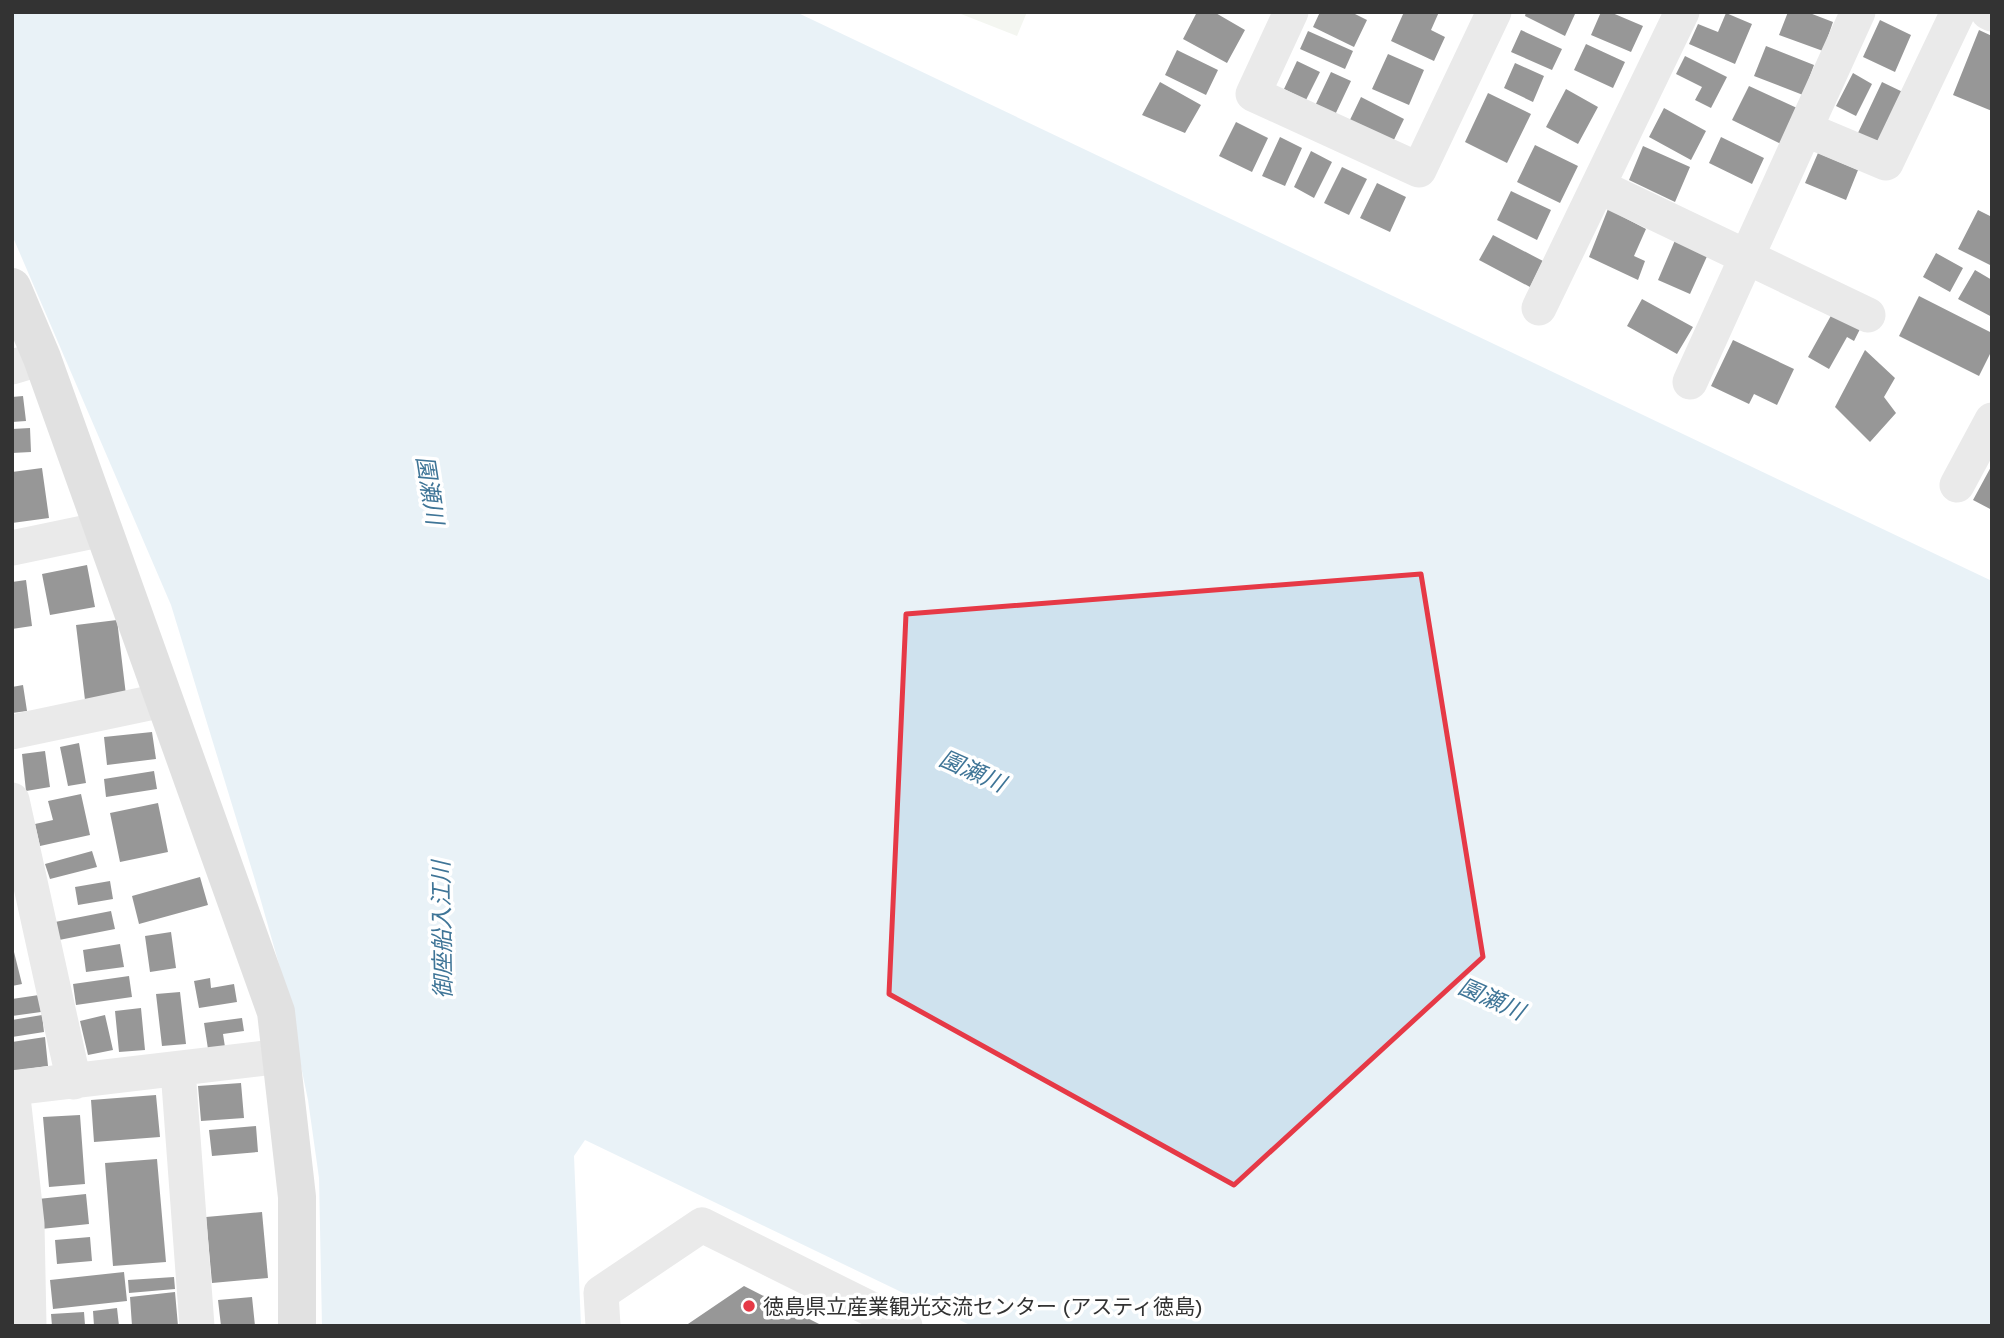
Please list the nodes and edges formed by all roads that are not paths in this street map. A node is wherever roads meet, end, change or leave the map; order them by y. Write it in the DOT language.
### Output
graph roads {
  1 [pos="1291,12"];
  2 [pos="1494,12"];
  3 [pos="1682,12"];
  4 [pos="1858,12"];
  5 [pos="1958,12"];
  6 [pos="1805,129"];
  7 [pos="1598,186"];
  8 [pos="1747,255"];
  9 [pos="12,287"];
  10 [pos="1539,308"];
  11 [pos="1868,314"];
  12 [pos="27,363"];
  13 [pos="1690,382"];
  14 [pos="1992,420"];
  15 [pos="1957,485"];
  16 [pos="103,529"];
  17 [pos="12,548"];
  18 [pos="164,700"];
  19 [pos="12,732"];
  20 [pos="12,800"];
  21 [pos="282,1056"];
  22 [pos="178,1070"];
  23 [pos="74,1082"];
  24 [pos="12,1088"];
  25 [pos="29,1326"];
  26 [pos="197,1326"];
  27 [pos="297,1326"];
  28 [pos="603,1326"];
  29 [pos="905,1326"];
  1 -- 2 [label="street"];
  3 -- 7 [label="street"];
  4 -- 6 [label="street"];
  5 -- 6 [label="street"];
  6 -- 8 [label="street"];
  7 -- 8 [label="street"];
  7 -- 10 [label="street"];
  8 -- 11 [label="street"];
  8 -- 13 [label="street"];
  9 -- 12 [label="street"];
  12 -- 16 [label="street"];
  14 -- 15 [label="street"];
  16 -- 17 [label="street"];
  16 -- 18 [label="street"];
  18 -- 19 [label="street"];
  18 -- 21 [label="street"];
  20 -- 23 [label="street"];
  21 -- 22 [label="street"];
  21 -- 27 [label="street"];
  22 -- 23 [label="street"];
  22 -- 26 [label="street"];
  23 -- 24 [label="street"];
  24 -- 25 [label="street"];
  28 -- 29 [label="street"];
}
